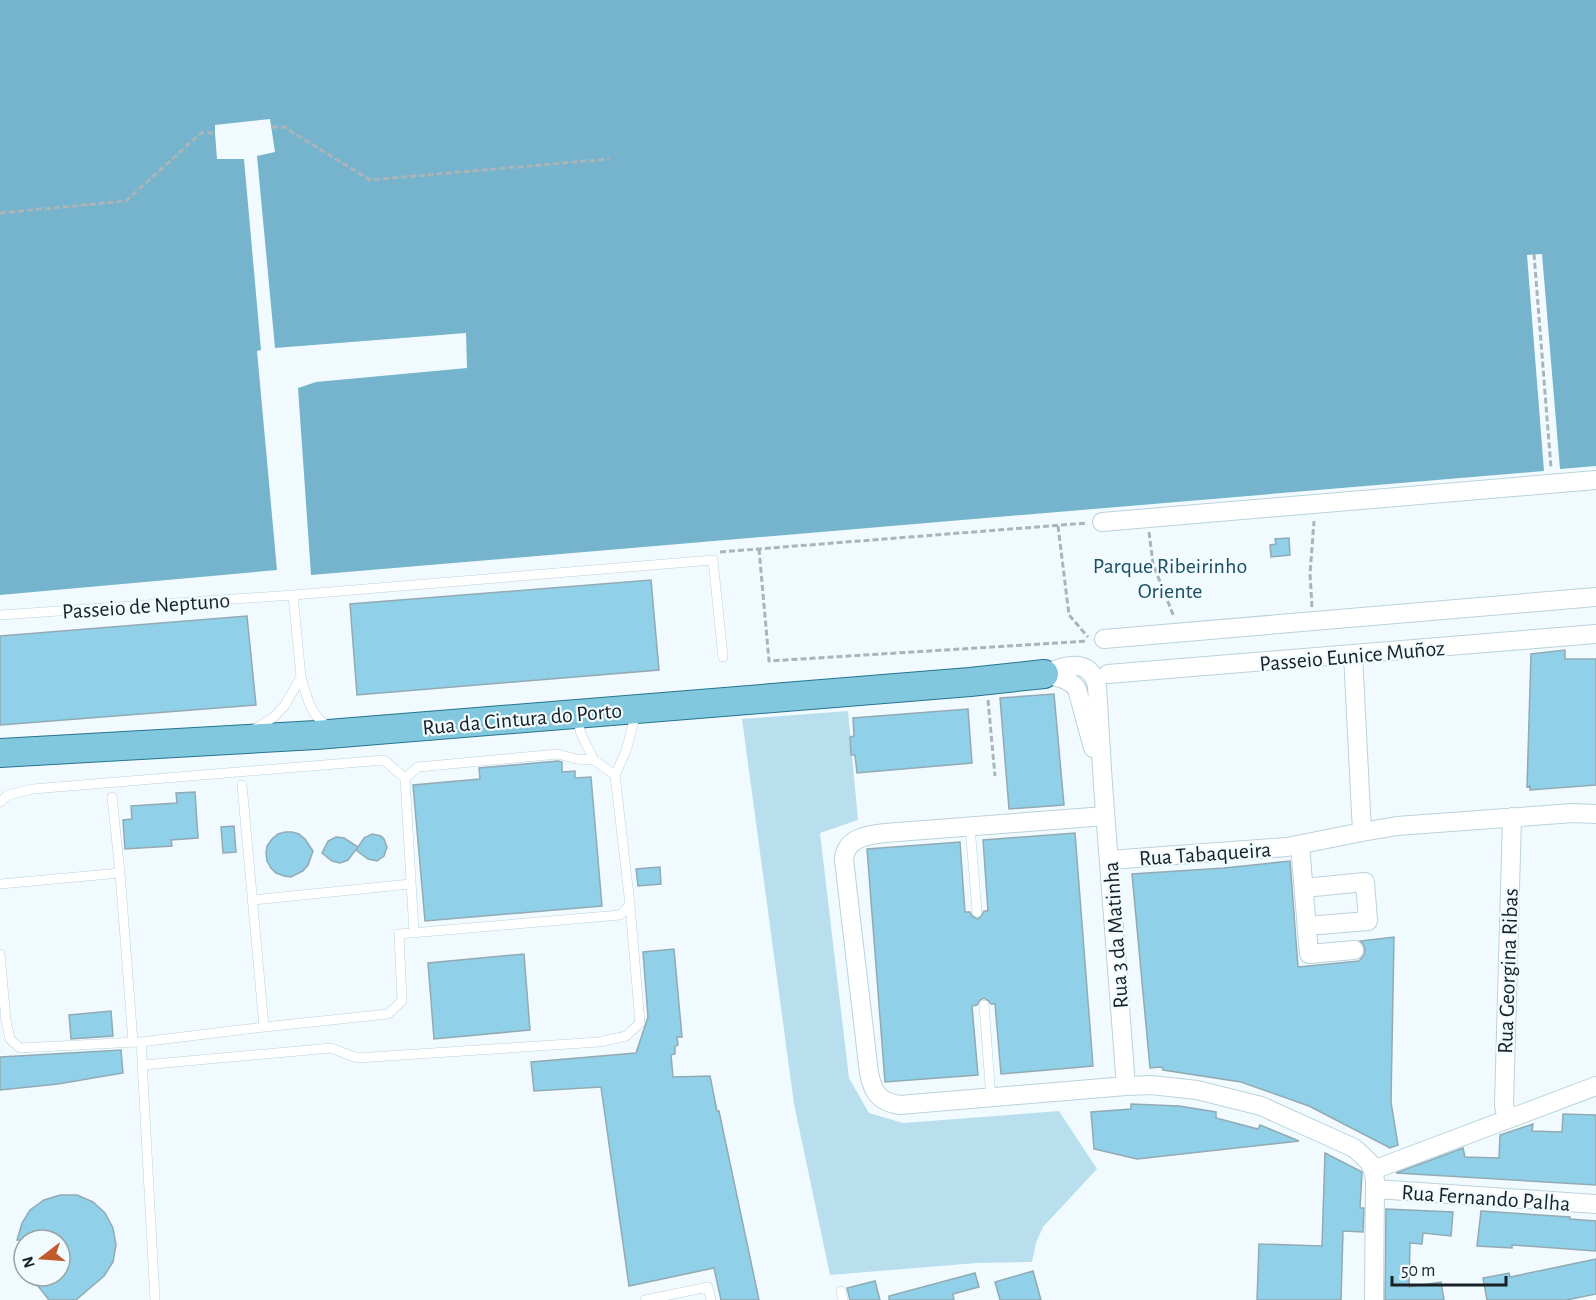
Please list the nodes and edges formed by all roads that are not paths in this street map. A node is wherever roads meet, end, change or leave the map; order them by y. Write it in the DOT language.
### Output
graph roads {
  1 [pos="1596,480"];
  2 [pos="1102,522"];
  3 [pos="293,595"];
  4 [pos="1596,597"];
  5 [pos="0,615"];
  6 [pos="1596,634"];
  7 [pos="1104,639"];
  8 [pos="1353,654"];
  9 [pos="723,657"];
  10 [pos="1044,674"];
  11 [pos="1108,674"];
  12 [pos="301,677"];
  13 [pos="637,708"];
  14 [pos="576,713"];
  15 [pos="343,733"];
  16 [pos="236,740"];
  17 [pos="0,753"];
  18 [pos="594,760"];
  19 [pos="615,775"];
  20 [pos="405,778"];
  21 [pos="242,785"];
  22 [pos="112,797"];
  23 [pos="0,802"];
  24 [pos="1596,814"];
  25 [pos="1105,816"];
  26 [pos="1512,817"];
  27 [pos="970,826"];
  28 [pos="1362,832"];
  29 [pos="1300,845"];
  30 [pos="1109,860"];
  31 [pos="120,873"];
  32 [pos="0,884"];
  33 [pos="411,884"];
  34 [pos="1304,888"];
  35 [pos="253,900"];
  36 [pos="630,905"];
  37 [pos="977,912"];
  38 [pos="1307,926"];
  39 [pos="414,933"];
  40 [pos="1354,950"];
  41 [pos="0,954"];
  42 [pos="984,1005"];
  43 [pos="264,1027"];
  44 [pos="147,1041"];
  45 [pos="133,1042"];
  46 [pos="142,1065"];
  47 [pos="1126,1086"];
  48 [pos="1596,1086"];
  49 [pos="991,1098"];
  50 [pos="1516,1116"];
  51 [pos="1373,1170"];
  52 [pos="1376,1190"];
  53 [pos="1596,1204"];
  54 [pos="154,1300"];
  55 [pos="645,1300"];
  56 [pos="711,1300"];
  57 [pos="1374,1300"];
  1 -- 2 [label="street"];
  3 -- 5 [label="lane, Passeio de Neptuno"];
  3 -- 9 [label="lane, Passeio de Neptuno"];
  3 -- 12 [label="lane"];
  4 -- 7 [label="street"];
  6 -- 8 [label="street, Passeio Eunice Muñoz"];
  8 -- 11 [label="street, Passeio Eunice Muñoz"];
  8 -- 28 [label="street"];
  10 -- 13 [label="main road, Rua da Cintura do Porto"];
  10 -- 25 [label="street, Rua 3 da Matinha"];
  12 -- 15 [label="lane"];
  12 -- 16 [label="lane"];
  13 -- 14 [label="main road, Rua da Cintura do Porto"];
  13 -- 19 [label="lane"];
  14 -- 15 [label="main road, Rua da Cintura do Porto"];
  14 -- 18 [label="lane"];
  15 -- 16 [label="main road, Rua da Cintura do Porto"];
  16 -- 17 [label="main road, Rua da Cintura do Porto"];
  18 -- 19 [label="lane"];
  18 -- 20 [label="lane"];
  19 -- 36 [label="lane"];
  20 -- 23 [label="lane"];
  20 -- 33 [label="lane"];
  21 -- 35 [label="lane"];
  22 -- 31 [label="lane"];
  24 -- 26 [label="street, Rua Tabaqueira"];
  25 -- 27 [label="street"];
  25 -- 30 [label="street, Rua 3 da Matinha"];
  26 -- 28 [label="street, Rua Tabaqueira"];
  26 -- 50 [label="street, Rua Georgina Ribas"];
  27 -- 37 [label="lane"];
  27 -- 49 [label="street"];
  28 -- 29 [label="street, Rua Tabaqueira"];
  29 -- 30 [label="street, Rua Tabaqueira"];
  29 -- 34 [label="street"];
  30 -- 47 [label="street, Rua 3 da Matinha"];
  31 -- 32 [label="lane"];
  31 -- 45 [label="lane"];
  33 -- 35 [label="lane"];
  33 -- 39 [label="lane"];
  34 -- 38 [label="street"];
  34 -- 38 [label="street"];
  35 -- 43 [label="lane"];
  36 -- 39 [label="lane"];
  36 -- 46 [label="lane"];
  38 -- 40 [label="street"];
  39 -- 43 [label="lane"];
  41 -- 45 [label="lane"];
  42 -- 49 [label="lane"];
  43 -- 44 [label="lane"];
  44 -- 45 [label="lane"];
  44 -- 46 [label="lane"];
  46 -- 54 [label="lane"];
  47 -- 49 [label="street"];
  47 -- 51 [label="street"];
  48 -- 50 [label="street"];
  50 -- 51 [label="street"];
  51 -- 52 [label="street"];
  52 -- 53 [label="street, Rua Fernando Palha"];
  52 -- 57 [label="street"];
  55 -- 56 [label="lane"];
}
